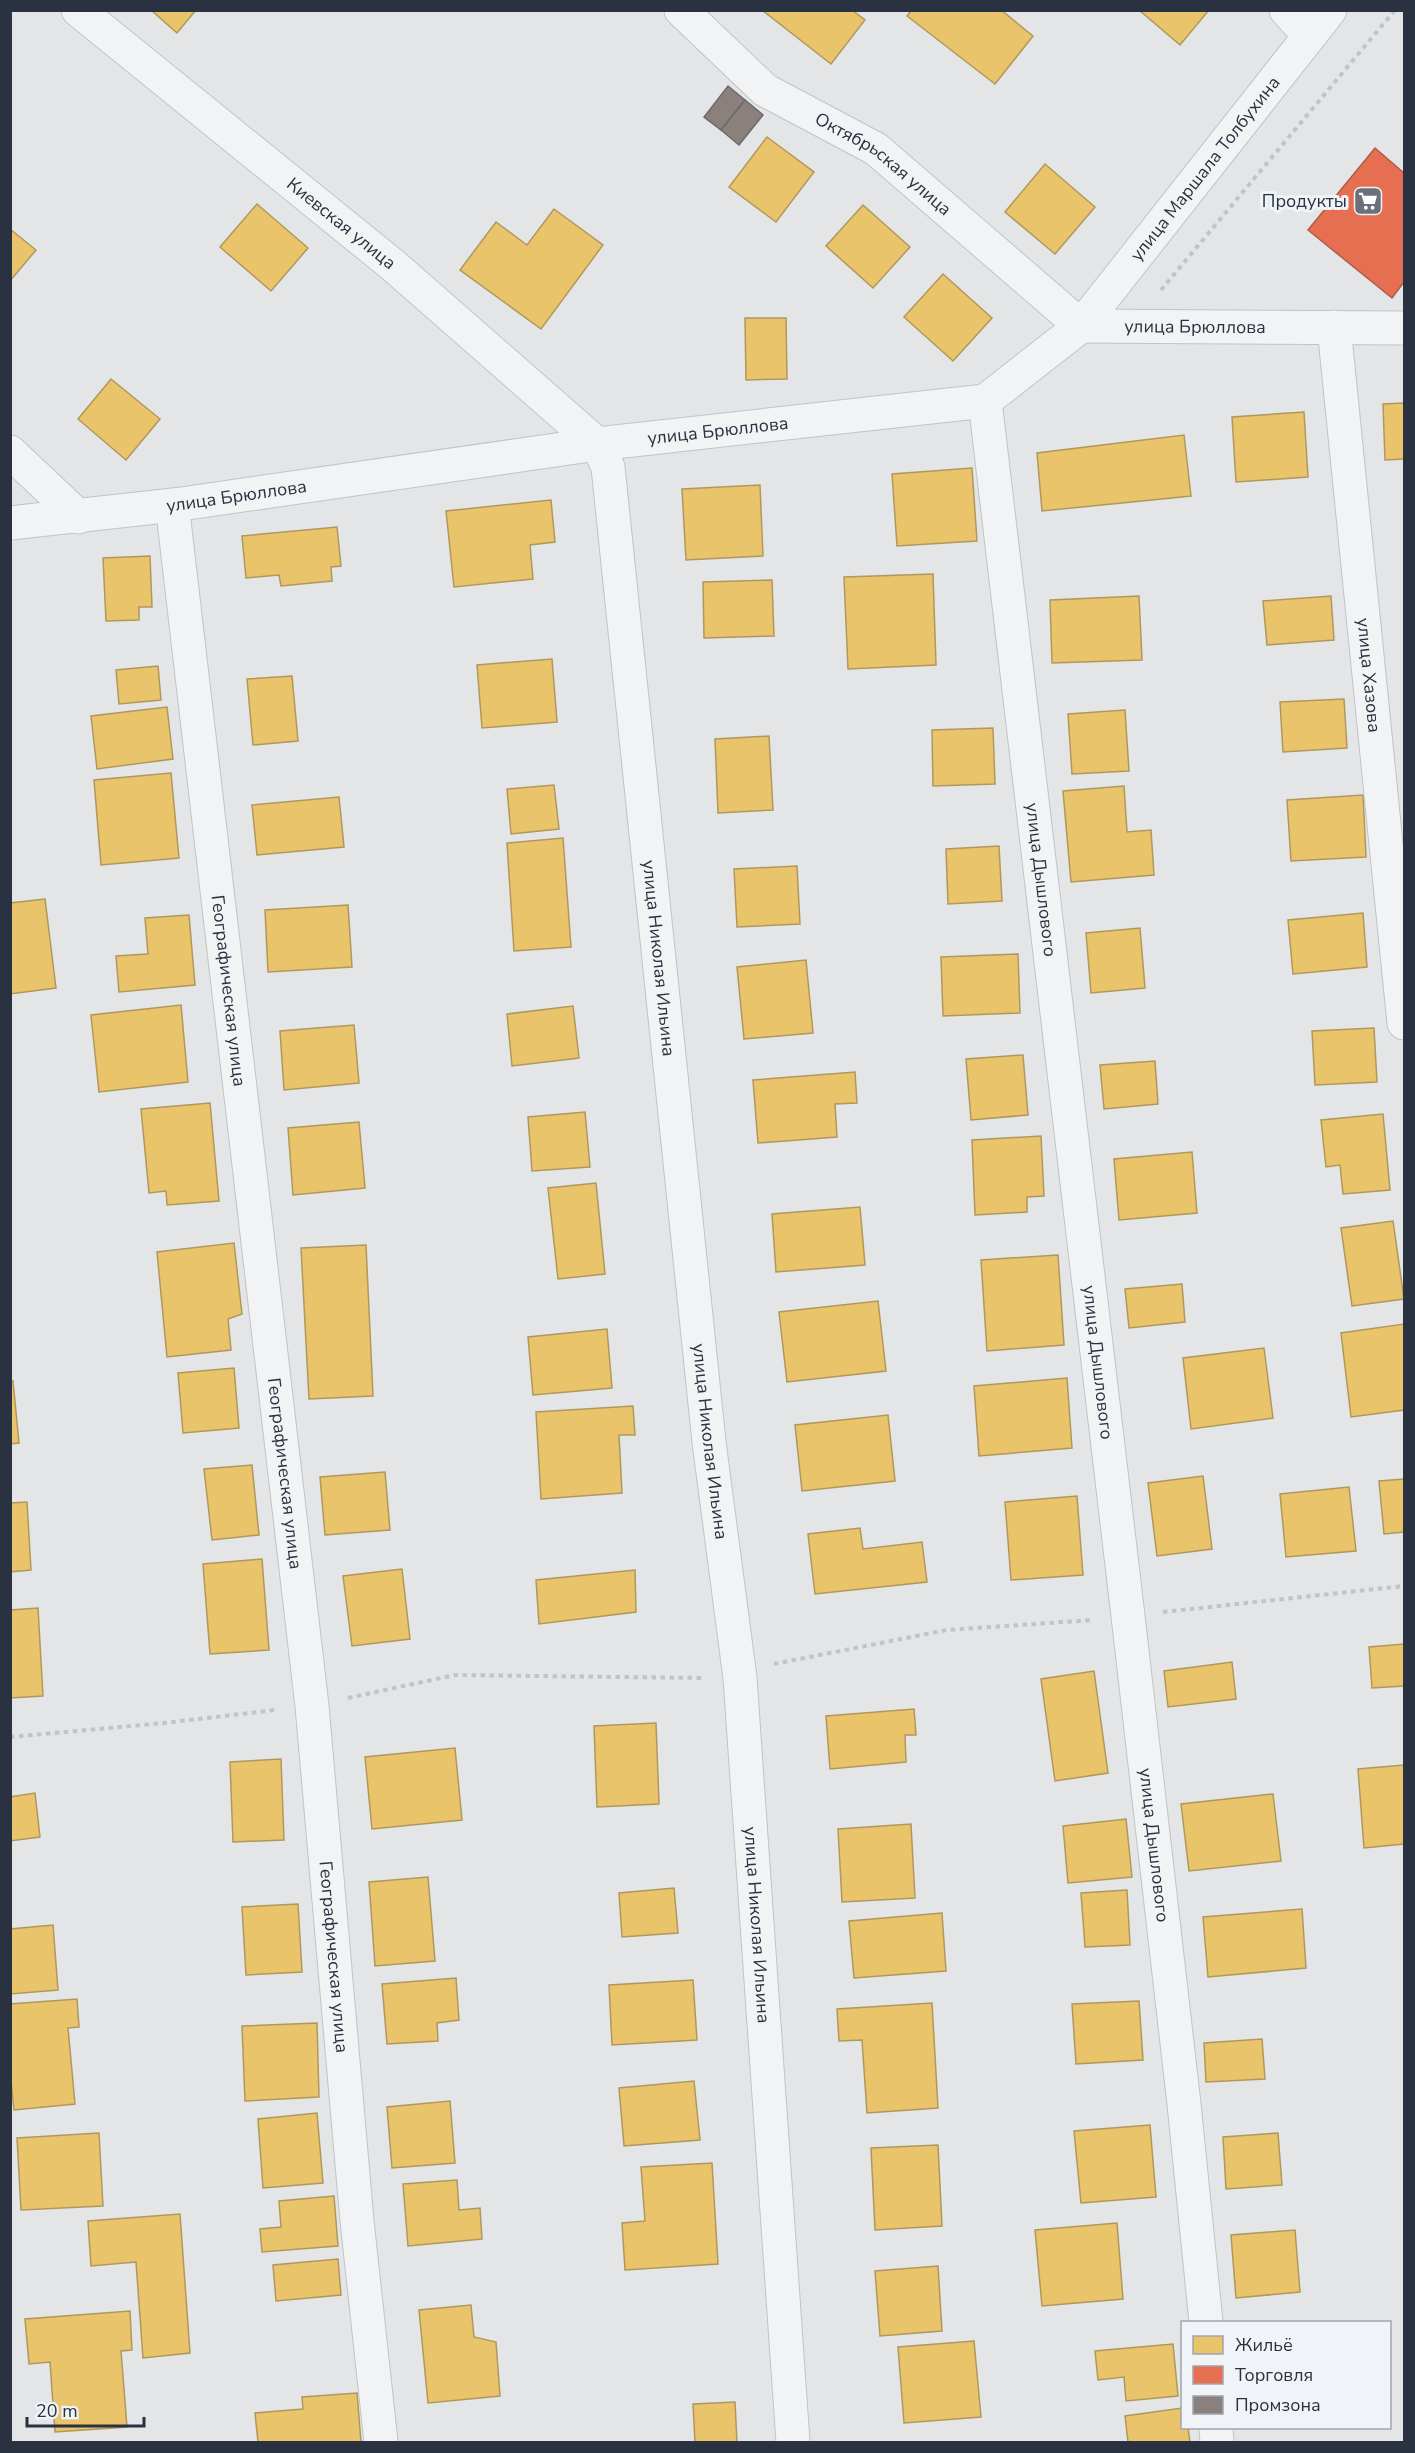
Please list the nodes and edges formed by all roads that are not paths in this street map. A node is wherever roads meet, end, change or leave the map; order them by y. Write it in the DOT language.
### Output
graph roads {
  1 [pos="78,10"];
  2 [pos="681,10"];
  3 [pos="1286,10"];
  4 [pos="1319,23"];
  5 [pos="1081,326"];
  6 [pos="1334,327"];
  7 [pos="1404,328"];
  8 [pos="985,401"];
  9 [pos="597,444"];
  10 [pos="10,452"];
  11 [pos="174,505"];
  12 [pos="79,517"];
  13 [pos="10,523"];
  14 [pos="1404,1023"];
  15 [pos="1206,2321"];
  16 [pos="381,2442"];
  17 [pos="793,2442"];
  1 -- 9 [label="street, Киевская улица"];
  2 -- 5 [label="street, Октябрьская улица"];
  3 -- 4 [label="street"];
  4 -- 5 [label="street, улица Маршала Толбухина"];
  5 -- 6 [label="street, улица Брюллова"];
  5 -- 8 [label="street"];
  6 -- 7 [label="street, улица Брюллова"];
  6 -- 14 [label="street, улица Хазова"];
  8 -- 9 [label="street, улица Брюллова"];
  8 -- 15 [label="street, улица Дышлового"];
  9 -- 11 [label="street, улица Брюллова"];
  9 -- 17 [label="street, улица Николая Ильина"];
  10 -- 12 [label="street"];
  11 -- 12 [label="street, улица Брюллова"];
  11 -- 16 [label="street, Географическая улица"];
  12 -- 13 [label="street, улица Брюллова"];
}
